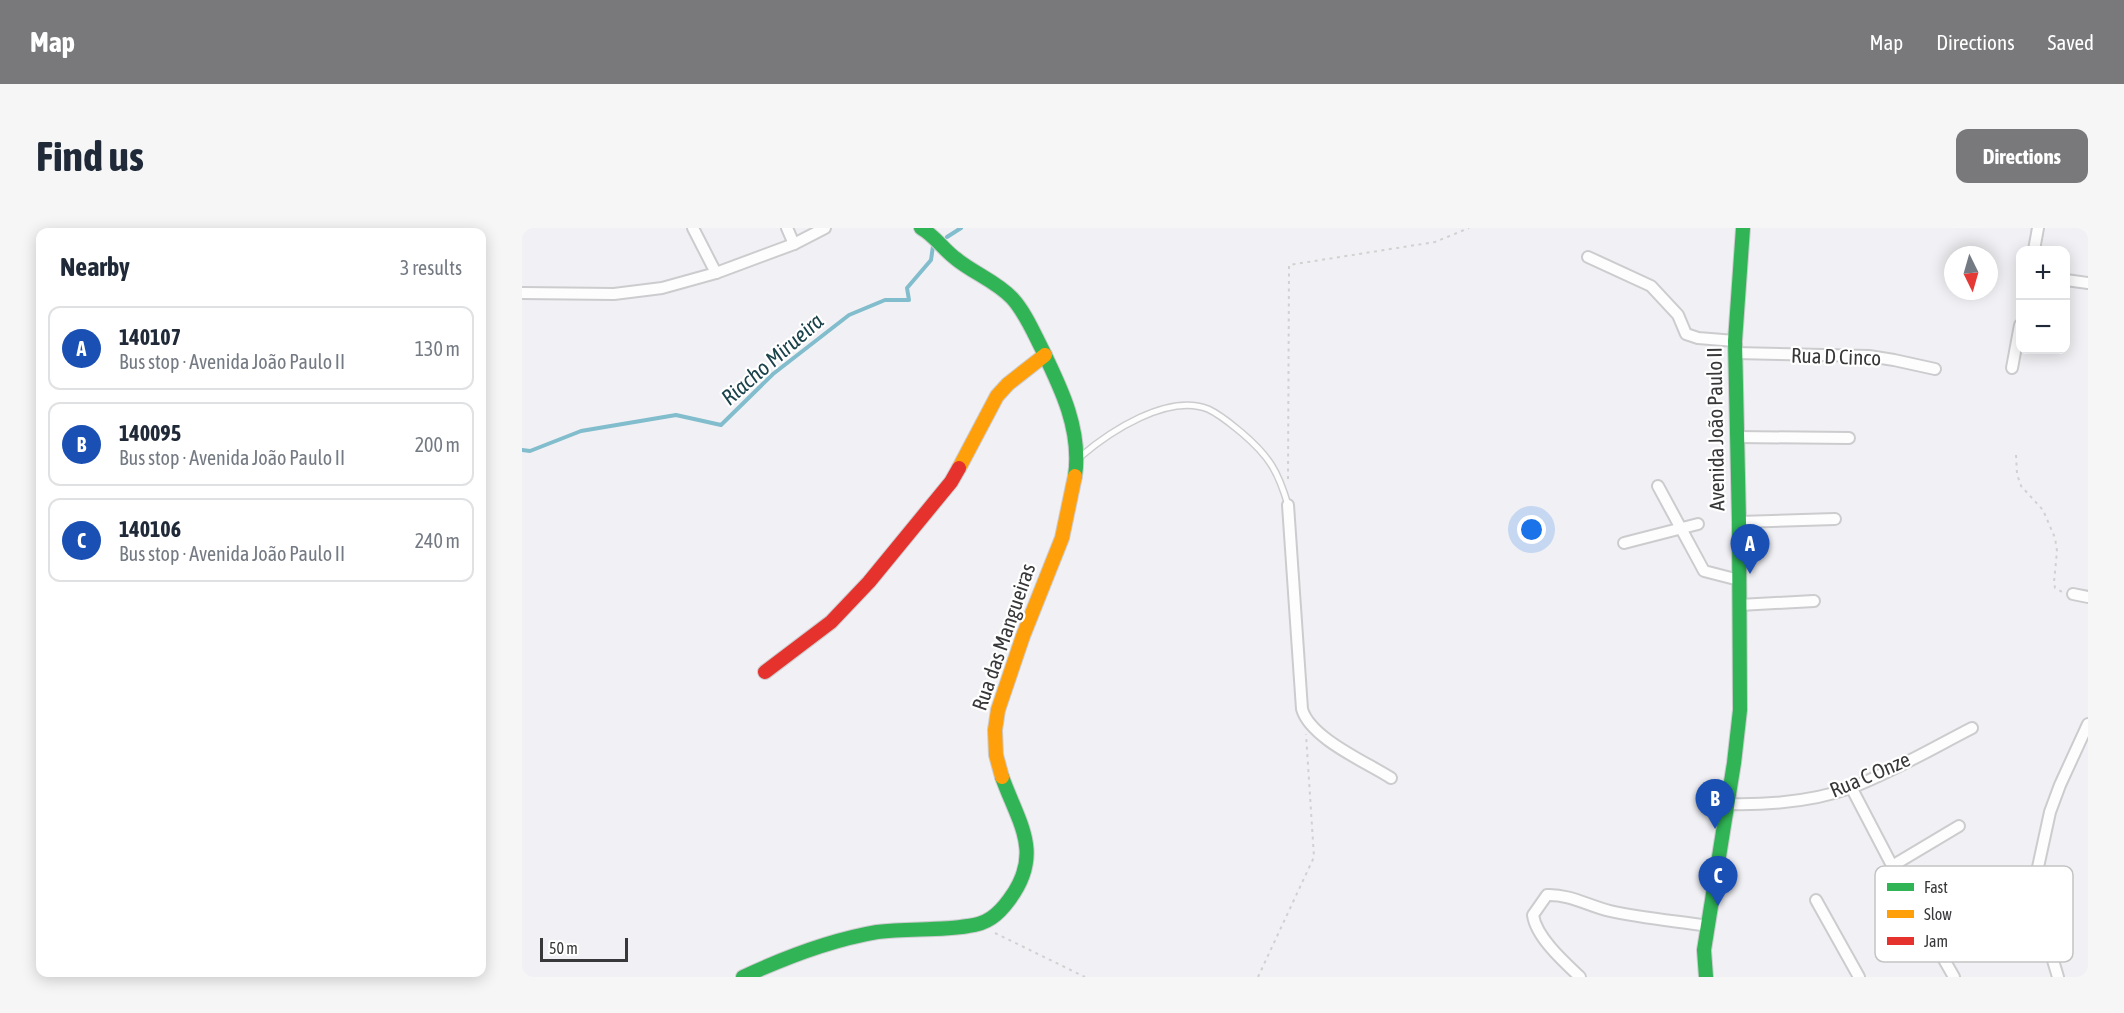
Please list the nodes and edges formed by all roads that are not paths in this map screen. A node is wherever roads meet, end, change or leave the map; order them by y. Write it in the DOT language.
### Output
graph roads {
  1 [pos="693,228"];
  2 [pos="787,228"];
  3 [pos="825,228"];
  4 [pos="1743,228"];
  5 [pos="2038,228"];
  6 [pos="929,230"];
  7 [pos="794,244"];
  8 [pos="2035,246"];
  9 [pos="1588,257"];
  10 [pos="716,273"];
  11 [pos="2070,281"];
  12 [pos="2088,284"];
  13 [pos="522,293"];
  14 [pos="2016,346"];
  15 [pos="1735,347"];
  16 [pos="1045,356"];
  17 [pos="2012,368"];
  18 [pos="1935,369"];
  19 [pos="1737,437"];
  20 [pos="1849,438"];
  21 [pos="1076,460"];
  22 [pos="1658,486"];
  23 [pos="1288,505"];
  24 [pos="1835,519"];
  25 [pos="1739,522"];
  26 [pos="1698,524"];
  27 [pos="1682,528"];
  28 [pos="1624,543"];
  29 [pos="1739,580"];
  30 [pos="2073,594"];
  31 [pos="2088,597"];
  32 [pos="1814,601"];
  33 [pos="1739,605"];
  34 [pos="765,672"];
  35 [pos="2088,724"];
  36 [pos="1972,728"];
  37 [pos="1392,778"];
  38 [pos="1851,788"];
  39 [pos="1726,804"];
  40 [pos="1959,826"];
  41 [pos="1892,866"];
  42 [pos="2038,866"];
  43 [pos="1816,900"];
  44 [pos="1708,926"];
  45 [pos="1946,962"];
  46 [pos="2054,962"];
  47 [pos="743,977"];
  48 [pos="1580,977"];
  49 [pos="1706,977"];
  50 [pos="1859,977"];
  51 [pos="1954,977"];
  52 [pos="2058,977"];
  1 -- 10 [label="street"];
  2 -- 7 [label="street"];
  3 -- 7 [label="street"];
  4 -- 15 [label="street, Avenida João Paulo II"];
  5 -- 8 [label="street"];
  6 -- 16 [label="street, Rua das Mangueiras"];
  7 -- 10 [label="street"];
  9 -- 15 [label="street, Rua D Cinco"];
  10 -- 13 [label="street"];
  11 -- 12 [label="street"];
  14 -- 17 [label="street"];
  15 -- 18 [label="street, Rua D Cinco"];
  15 -- 19 [label="street, Avenida João Paulo II"];
  16 -- 21 [label="street, Rua das Mangueiras"];
  16 -- 34 [label="street"];
  19 -- 20 [label="street"];
  19 -- 25 [label="street, Avenida João Paulo II"];
  21 -- 23 [label="lane"];
  21 -- 47 [label="street, Rua das Mangueiras"];
  22 -- 27 [label="street"];
  23 -- 37 [label="street"];
  24 -- 25 [label="street"];
  25 -- 29 [label="street, Avenida João Paulo II"];
  26 -- 27 [label="street"];
  27 -- 28 [label="street"];
  27 -- 29 [label="street"];
  29 -- 33 [label="street, Avenida João Paulo II"];
  30 -- 31 [label="street"];
  32 -- 33 [label="street"];
  33 -- 39 [label="street, Avenida João Paulo II"];
  35 -- 42 [label="street"];
  36 -- 38 [label="street, Rua C Onze"];
  38 -- 39 [label="street, Rua C Onze"];
  38 -- 41 [label="street"];
  39 -- 44 [label="street, Avenida João Paulo II"];
  40 -- 41 [label="street"];
  43 -- 50 [label="street"];
  44 -- 48 [label="street"];
  44 -- 49 [label="street, Avenida João Paulo II"];
  45 -- 51 [label="street"];
  46 -- 52 [label="street"];
}
